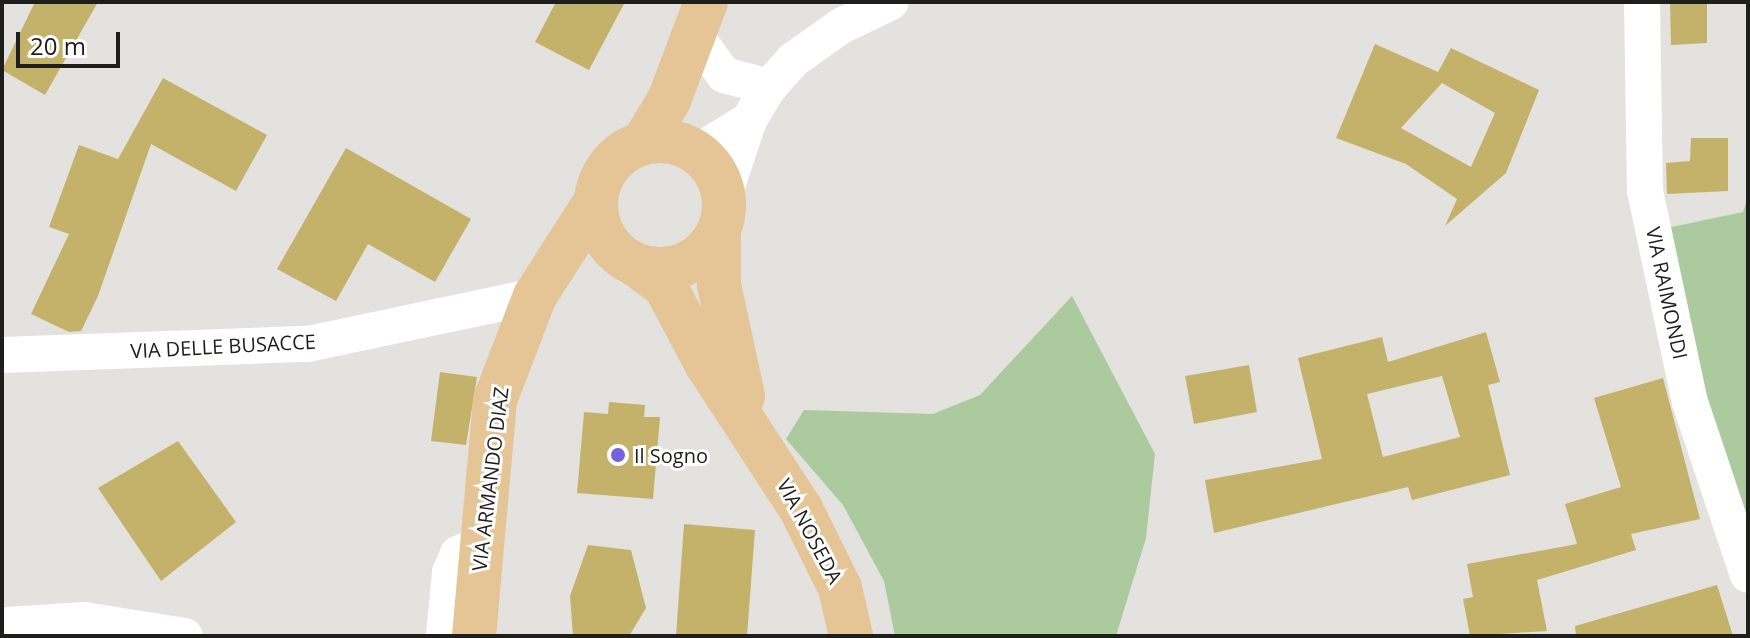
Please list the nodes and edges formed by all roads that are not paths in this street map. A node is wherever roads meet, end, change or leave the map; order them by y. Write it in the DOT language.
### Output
graph roads {
  1 [pos="891,2"];
  2 [pos="1642,2"];
  3 [pos="699,17"];
  4 [pos="769,87"];
  5 [pos="749,120"];
  6 [pos="673,146"];
  7 [pos="595,202"];
  8 [pos="722,212"];
  9 [pos="636,265"];
  10 [pos="535,296"];
  11 [pos="2,355"];
  12 [pos="755,432"];
  13 [pos="482,543"];
  14 [pos="1748,575"];
  15 [pos="9,625"];
  16 [pos="185,636"];
  17 [pos="444,636"];
  18 [pos="474,636"];
  19 [pos="851,636"];
  1 -- 4 [label="street"];
  2 -- 14 [label="street, VIA RAIMONDI"];
  3 -- 4 [label="street"];
  3 -- 6 [label="main road"];
  4 -- 5 [label="street"];
  5 -- 6 [label="street"];
  5 -- 8 [label="street"];
  6 -- 7 [label="main road"];
  6 -- 8 [label="main road"];
  7 -- 9 [label="main road"];
  7 -- 10 [label="main road, VIA ARMANDO DIAZ"];
  8 -- 9 [label="main road"];
  8 -- 12 [label="main road, VIA NOSEDA"];
  9 -- 12 [label="main road, VIA NOSEDA"];
  10 -- 11 [label="street, VIA DELLE BUSACCE"];
  10 -- 13 [label="main road, VIA ARMANDO DIAZ"];
  12 -- 19 [label="main road, VIA NOSEDA"];
  13 -- 17 [label="street"];
  13 -- 18 [label="main road, VIA ARMANDO DIAZ"];
  15 -- 16 [label="street"];
}
